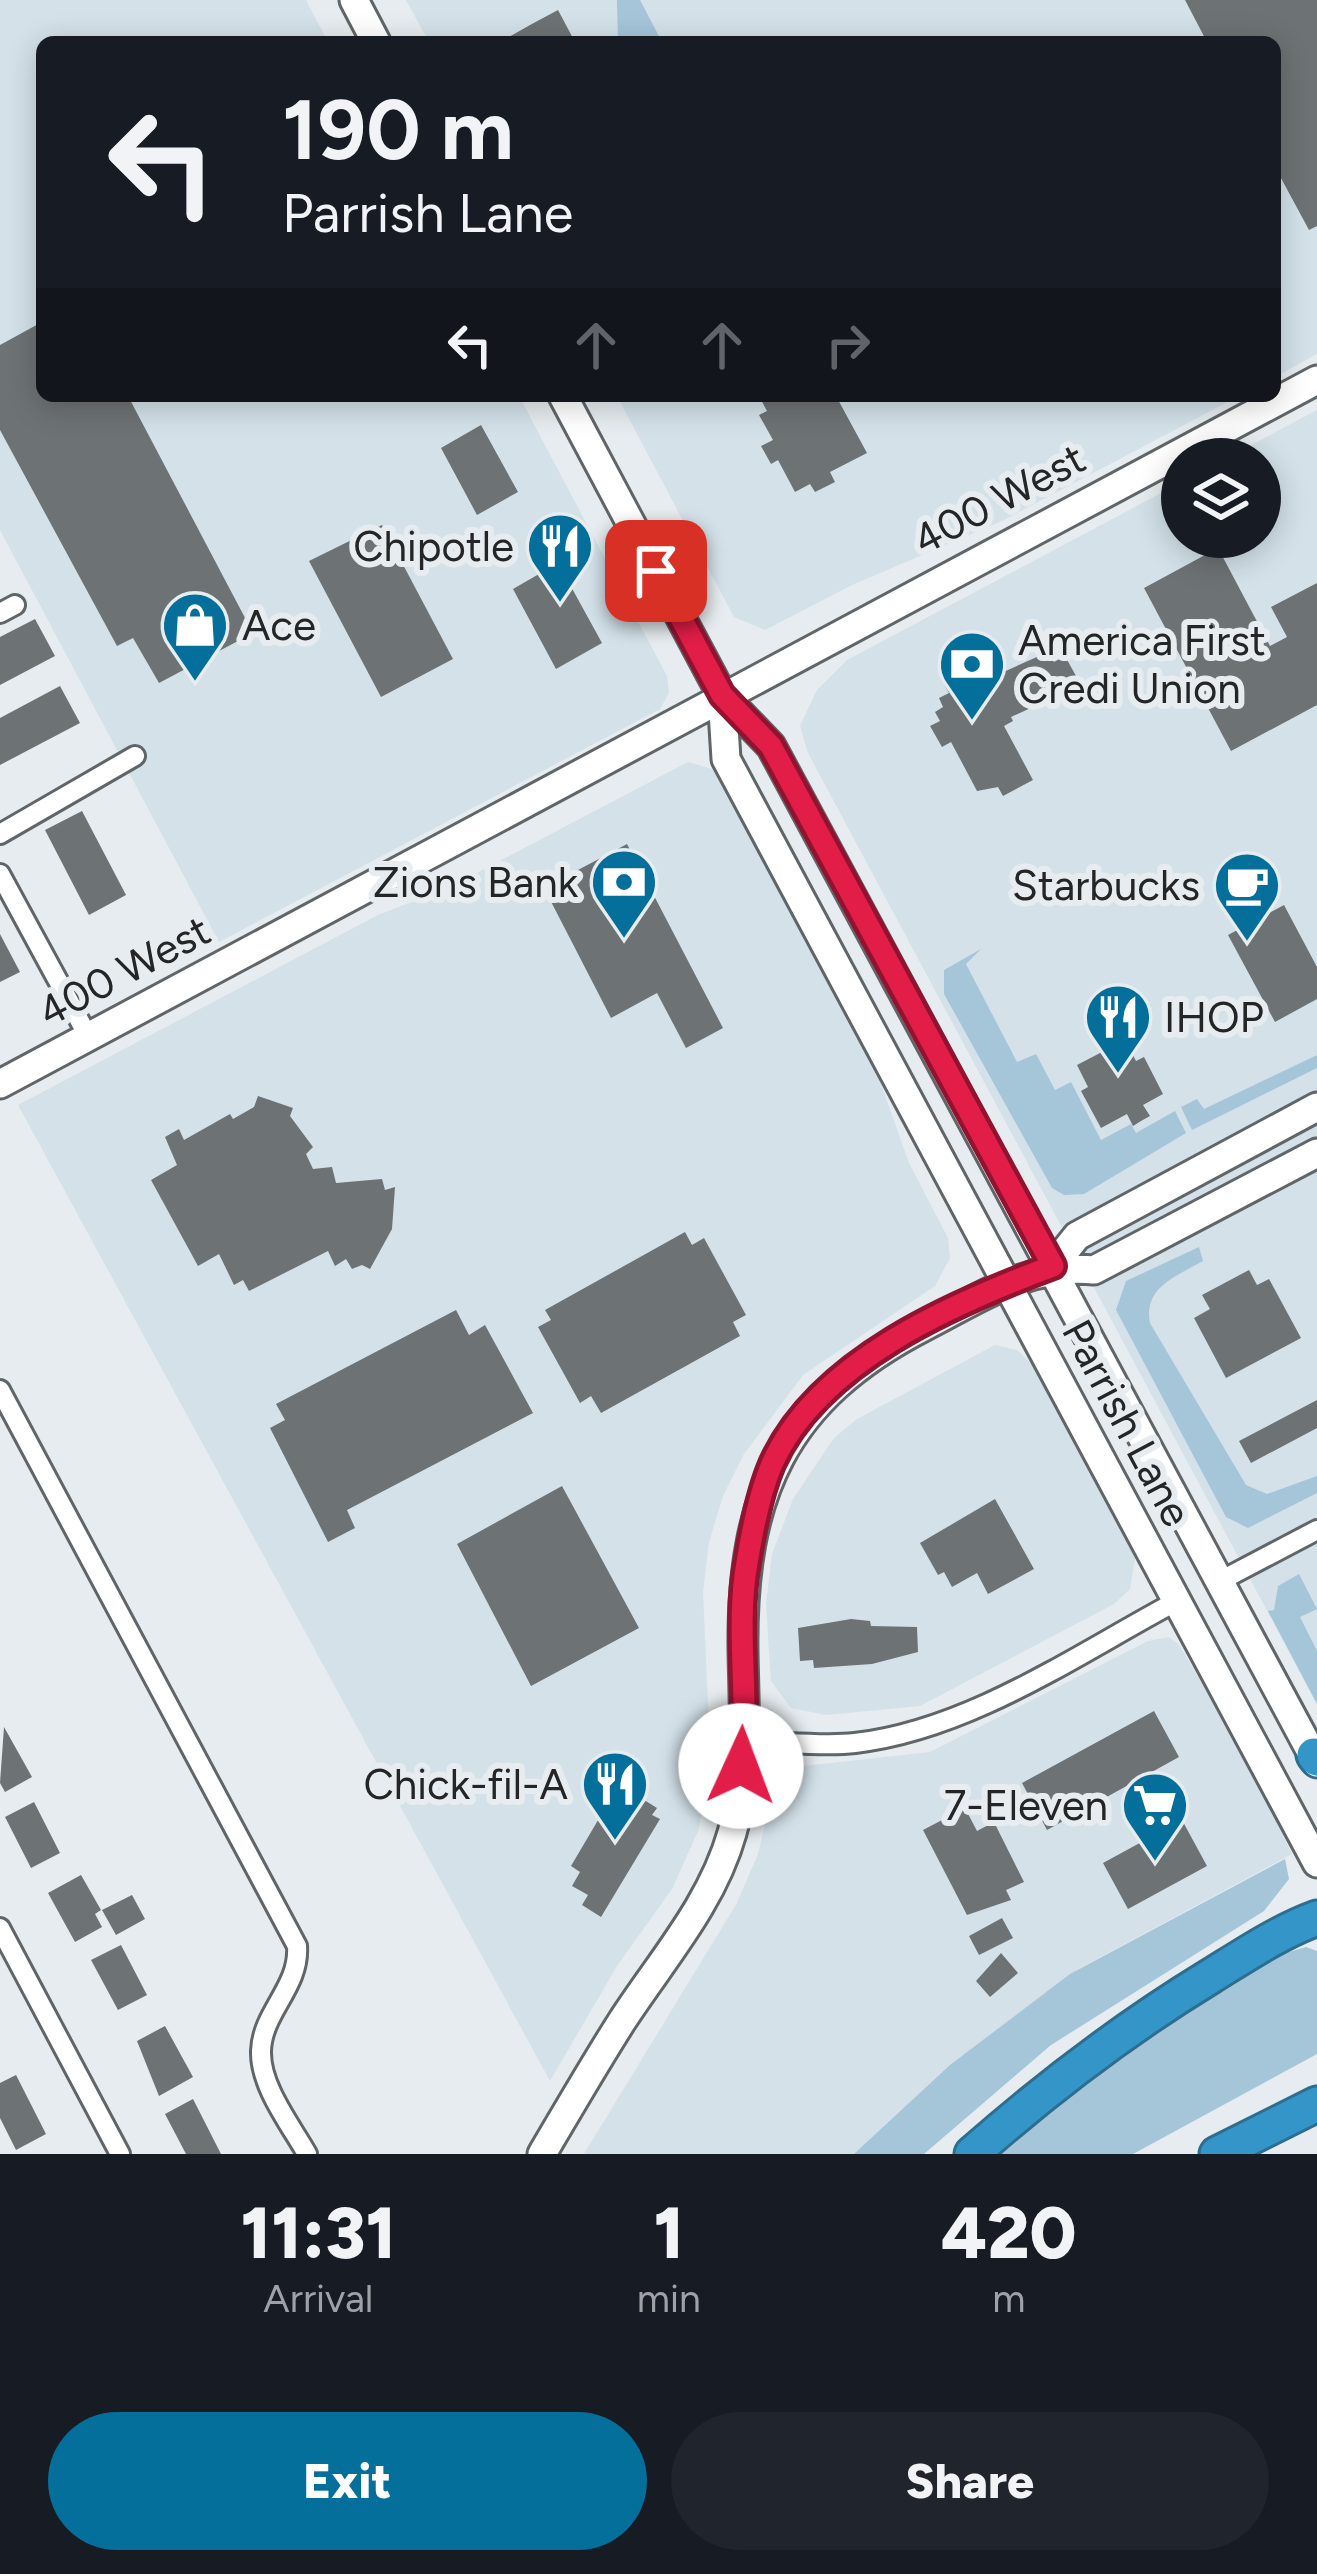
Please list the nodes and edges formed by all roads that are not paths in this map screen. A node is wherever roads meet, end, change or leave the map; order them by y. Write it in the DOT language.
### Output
graph roads {
  1 [pos="354,0"];
  2 [pos="373,36"];
  3 [pos="1317,380"];
  4 [pos="1281,399"];
  5 [pos="566,402"];
  6 [pos="1275,402"];
  7 [pos="722,695"];
  8 [pos="135,756"];
  9 [pos="0,834"];
  10 [pos="0,874"];
  11 [pos="88,1038"];
  12 [pos="0,1084"];
  13 [pos="1317,1107"];
  14 [pos="1317,1154"];
  15 [pos="1053,1266"];
  16 [pos="1005,1284"];
  17 [pos="0,1390"];
  18 [pos="1317,1530"];
  19 [pos="1220,1581"];
  20 [pos="1175,1602"];
  21 [pos="745,1741"];
  22 [pos="1316,1759"];
  23 [pos="1317,1863"];
  24 [pos="1317,1918"];
  25 [pos="0,1928"];
  26 [pos="1317,2104"];
  27 [pos="120,2154"];
  28 [pos="307,2154"];
  29 [pos="542,2154"];
  30 [pos="972,2154"];
  31 [pos="1217,2154"];
  1 -- 2 [label="main road"];
  3 -- 4 [label="main road, 400 West"];
  5 -- 7 [label="main road, Parrish Lane"];
  6 -- 7 [label="main road, 400 West"];
  7 -- 11 [label="main road, 400 West"];
  7 -- 15 [label="main road, Parrish Lane"];
  7 -- 16 [label="main road, Parrish Lane"];
  8 -- 9 [label="street"];
  10 -- 11 [label="street"];
  11 -- 12 [label="main road, 400 West"];
  13 -- 15 [label="main road"];
  14 -- 15 [label="main road"];
  15 -- 16 [label="main road"];
  15 -- 19 [label="main road, Parrish Lane"];
  16 -- 20 [label="main road, Parrish Lane"];
  16 -- 21 [label="main road"];
  17 -- 28 [label="street"];
  18 -- 19 [label="street"];
  19 -- 22 [label="main road, Parrish Lane"];
  20 -- 21 [label="street"];
  20 -- 23 [label="main road, Parrish Lane"];
  21 -- 29 [label="main road"];
  24 -- 30 [label="highway"];
  25 -- 27 [label="street"];
  26 -- 31 [label="highway"];
}
